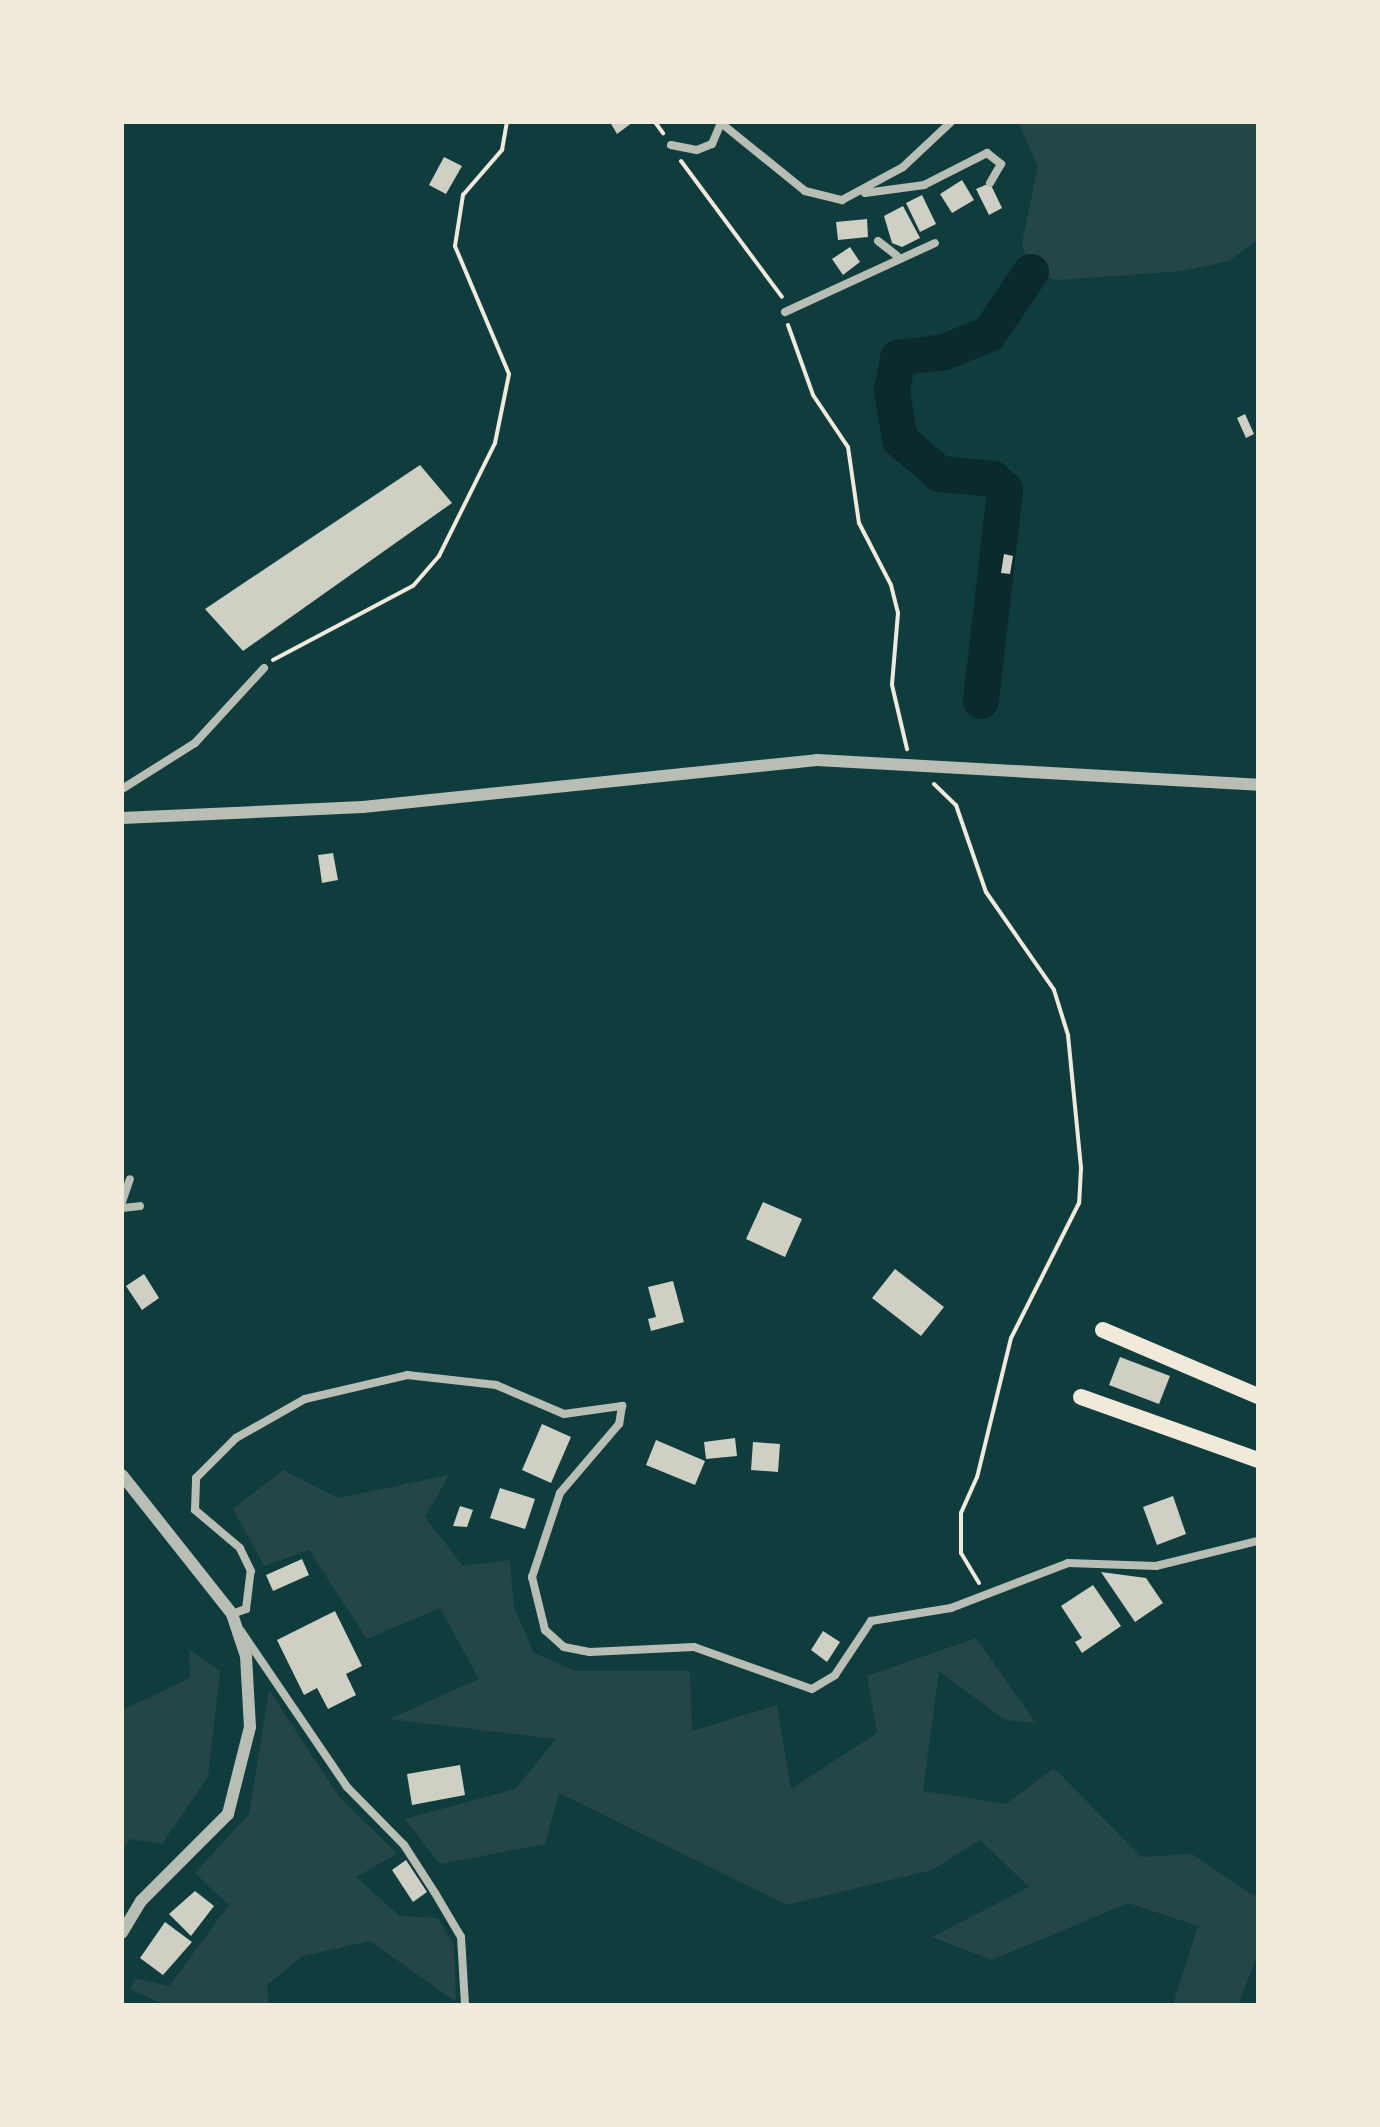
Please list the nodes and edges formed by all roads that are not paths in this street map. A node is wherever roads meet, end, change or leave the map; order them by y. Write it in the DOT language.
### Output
graph roads {
  1 [pos="951,122"];
  2 [pos="671,145"];
  3 [pos="990,183"];
  4 [pos="860,193"];
  5 [pos="878,241"];
  6 [pos="935,243"];
  7 [pos="897,256"];
  8 [pos="785,312"];
  9 [pos="264,668"];
  10 [pos="1258,785"];
  11 [pos="122,789"];
  12 [pos="122,818"];
  13 [pos="130,1179"];
  14 [pos="122,1202"];
  15 [pos="140,1206"];
  16 [pos="122,1208"];
  17 [pos="1103,1330"];
  18 [pos="1258,1396"];
  19 [pos="1081,1397"];
  20 [pos="1258,1460"];
  21 [pos="122,1475"];
  22 [pos="1258,1541"];
  23 [pos="234,1620"];
  24 [pos="122,1933"];
  25 [pos="465,2005"];
  1 -- 4 [label="street"];
  2 -- 4 [label="street"];
  3 -- 4 [label="street"];
  5 -- 7 [label="street"];
  6 -- 7 [label="street"];
  7 -- 8 [label="street"];
  9 -- 11 [label="street"];
  10 -- 12 [label="street"];
  13 -- 14 [label="street"];
  15 -- 16 [label="street"];
  17 -- 18 [label="highway"];
  19 -- 20 [label="highway"];
  21 -- 23 [label="street"];
  22 -- 23 [label="street"];
  23 -- 24 [label="street"];
  23 -- 25 [label="street"];
}
